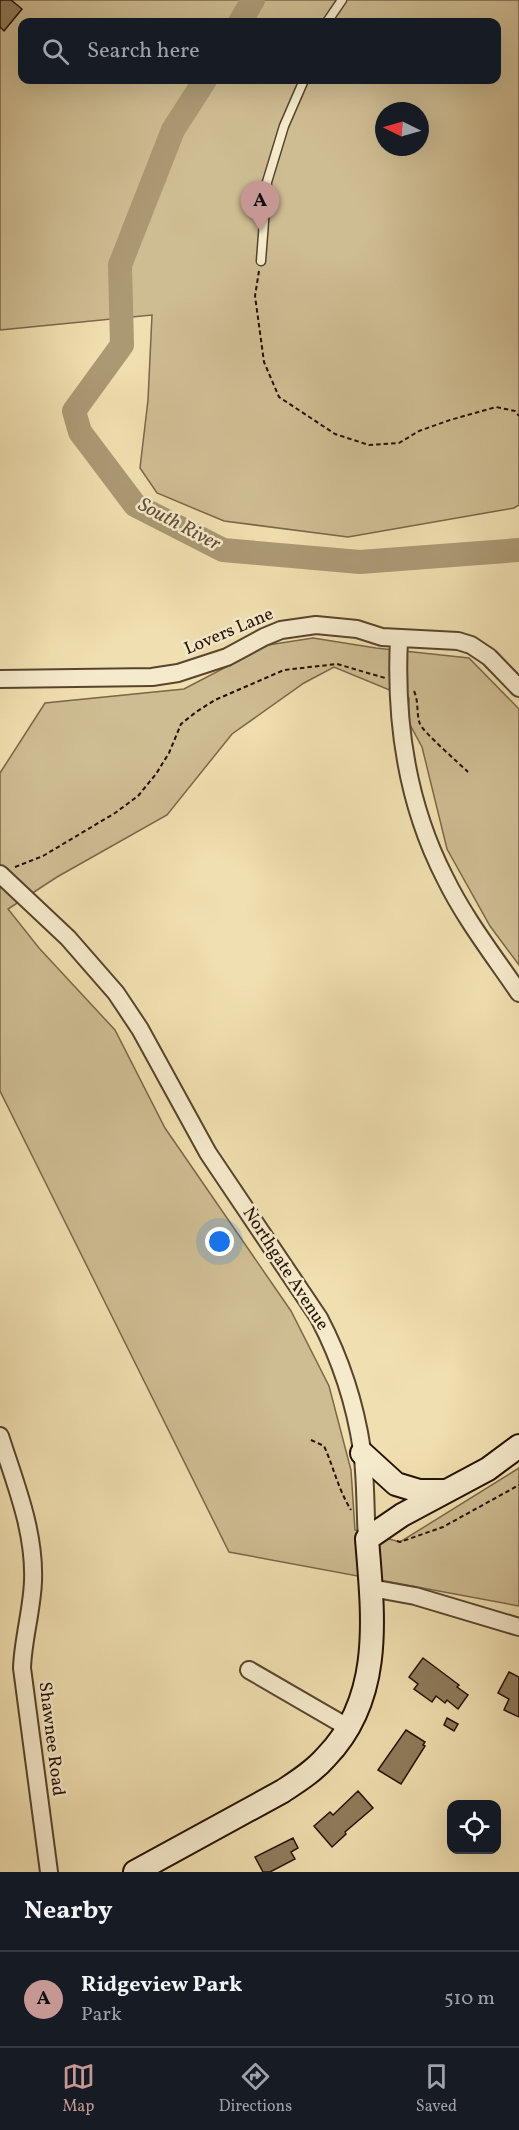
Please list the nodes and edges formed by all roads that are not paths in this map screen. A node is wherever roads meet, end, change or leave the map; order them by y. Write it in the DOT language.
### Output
graph roads {
  1 [pos="342,0"];
  2 [pos="330,18"];
  3 [pos="302,84"];
  4 [pos="261,261"];
  5 [pos="399,639"];
  6 [pos="0,679"];
  7 [pos="519,688"];
  8 [pos="5,872"];
  9 [pos="519,993"];
  10 [pos="0,1436"];
  11 [pos="519,1446"];
  12 [pos="362,1453"];
  13 [pos="445,1491"];
  14 [pos="367,1539"];
  15 [pos="371,1588"];
  16 [pos="519,1627"];
  17 [pos="249,1670"];
  18 [pos="349,1728"];
  19 [pos="49,1872"];
  20 [pos="135,1872"];
  1 -- 2 [label="lane"];
  3 -- 4 [label="lane"];
  5 -- 6 [label="street, Lovers Lane"];
  5 -- 7 [label="street, Lovers Lane"];
  5 -- 9 [label="street"];
  8 -- 12 [label="street, Northgate Avenue"];
  10 -- 19 [label="street, Shawnee Road"];
  11 -- 13 [label="street"];
  12 -- 13 [label="street"];
  12 -- 14 [label="street, Northgate Avenue"];
  13 -- 14 [label="street"];
  14 -- 15 [label="street, Northgate Avenue"];
  15 -- 16 [label="street"];
  15 -- 18 [label="street, Northgate Avenue"];
  17 -- 18 [label="street"];
  18 -- 20 [label="street, Northgate Avenue"];
}
